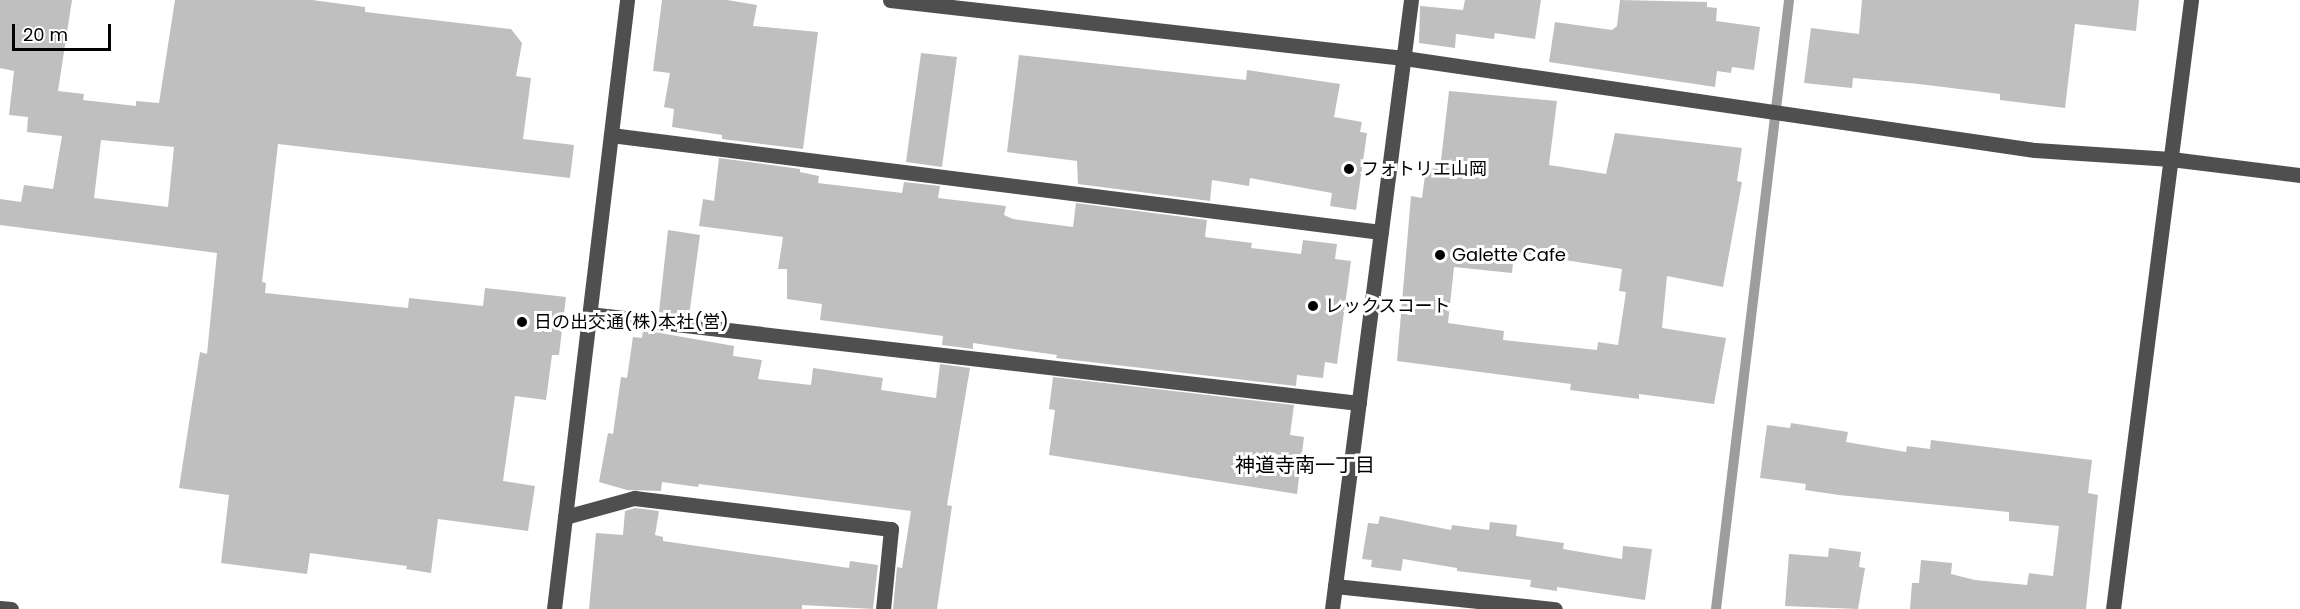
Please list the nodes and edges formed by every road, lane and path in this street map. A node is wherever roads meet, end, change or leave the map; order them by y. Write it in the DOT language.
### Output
graph roads {
  1 [pos="627,0"];
  2 [pos="891,0"];
  3 [pos="1411,0"];
  4 [pos="2191,0"];
  5 [pos="1404,58"];
  6 [pos="611,135"];
  7 [pos="2171,159"];
  8 [pos="2300,175"];
  9 [pos="1382,232"];
  10 [pos="589,314"];
  11 [pos="1359,403"];
  12 [pos="565,517"];
  13 [pos="1335,586"];
  14 [pos="0,608"];
  15 [pos="11,609"];
  16 [pos="554,609"];
  17 [pos="883,609"];
  18 [pos="1332,609"];
  19 [pos="1555,609"];
  20 [pos="2113,609"];
  1 -- 6 [label="street"];
  2 -- 5 [label="street"];
  3 -- 5 [label="street"];
  4 -- 7 [label="street"];
  5 -- 7 [label="street"];
  5 -- 9 [label="street"];
  6 -- 9 [label="street"];
  6 -- 10 [label="street"];
  7 -- 8 [label="street"];
  7 -- 20 [label="street"];
  9 -- 11 [label="street"];
  10 -- 11 [label="street"];
  10 -- 12 [label="street"];
  11 -- 13 [label="street"];
  12 -- 16 [label="street"];
  12 -- 17 [label="street"];
  13 -- 18 [label="street"];
  13 -- 19 [label="street"];
  14 -- 15 [label="street"];
}
